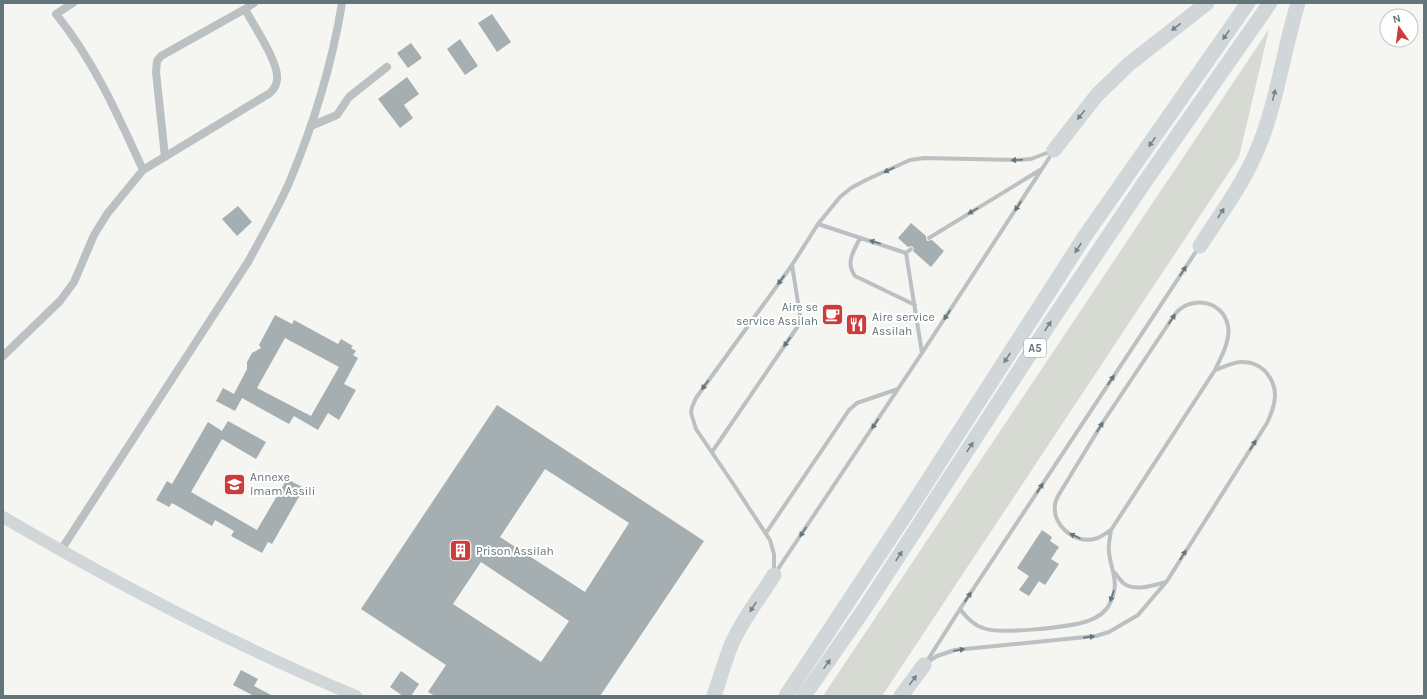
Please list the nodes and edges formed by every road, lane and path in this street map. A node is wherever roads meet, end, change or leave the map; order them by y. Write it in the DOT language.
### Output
graph roads {
  1 [pos="73,3"];
  2 [pos="254,3"];
  3 [pos="342,3"];
  4 [pos="1207,3"];
  5 [pos="1248,3"];
  6 [pos="1270,3"];
  7 [pos="1298,3"];
  8 [pos="244,9"];
  9 [pos="387,67"];
  10 [pos="311,126"];
  11 [pos="1054,150"];
  12 [pos="165,158"];
  13 [pos="1042,169"];
  14 [pos="143,170"];
  15 [pos="818,224"];
  16 [pos="860,238"];
  17 [pos="929,238"];
  18 [pos="1200,246"];
  19 [pos="911,249"];
  20 [pos="906,253"];
  21 [pos="792,265"];
  22 [pos="914,305"];
  23 [pos="922,353"];
  24 [pos="3,356"];
  25 [pos="1215,370"];
  26 [pos="898,389"];
  27 [pos="712,452"];
  28 [pos="3,516"];
  29 [pos="1111,530"];
  30 [pos="766,533"];
  31 [pos="61,550"];
  32 [pos="1114,573"];
  33 [pos="774,574"];
  34 [pos="1167,582"];
  35 [pos="960,609"];
  36 [pos="924,665"];
  37 [pos="356,696"];
  38 [pos="714,696"];
  39 [pos="786,696"];
  40 [pos="804,696"];
  41 [pos="901,696"];
  1 -- 14 [label="street"];
  2 -- 8 [label="street"];
  3 -- 10 [label="street"];
  4 -- 11 [label="highway, one-way"];
  5 -- 39 [label="highway, A5, one-way"];
  40 -- 6 [label="highway, A5, one-way"];
  18 -- 7 [label="highway, one-way"];
  8 -- 12 [label="street"];
  8 -- 12 [label="street"];
  9 -- 10 [label="street"];
  10 -- 31 [label="street"];
  11 -- 13 [label="lane"];
  11 -- 15 [label="lane, one-way"];
  12 -- 14 [label="street"];
  13 -- 17 [label="lane, one-way"];
  13 -- 23 [label="lane, one-way"];
  14 -- 24 [label="street"];
  15 -- 16 [label="lane"];
  15 -- 21 [label="lane"];
  20 -- 16 [label="lane, one-way"];
  16 -- 22 [label="lane"];
  35 -- 18 [label="lane, one-way"];
  19 -- 20 [label="lane"];
  20 -- 22 [label="lane"];
  21 -- 27 [label="lane, one-way"];
  21 -- 27 [label="lane, one-way"];
  22 -- 23 [label="lane"];
  23 -- 26 [label="lane"];
  25 -- 29 [label="lane"];
  29 -- 25 [label="lane, one-way"];
  34 -- 25 [label="lane, one-way"];
  26 -- 30 [label="lane"];
  26 -- 33 [label="lane, one-way"];
  27 -- 30 [label="lane"];
  28 -- 31 [label="street"];
  29 -- 32 [label="lane"];
  30 -- 33 [label="lane"];
  31 -- 37 [label="street"];
  32 -- 34 [label="lane"];
  32 -- 35 [label="lane, one-way"];
  33 -- 38 [label="highway, one-way"];
  36 -- 34 [label="lane, one-way"];
  35 -- 36 [label="lane"];
  41 -- 36 [label="highway, one-way"];
}
